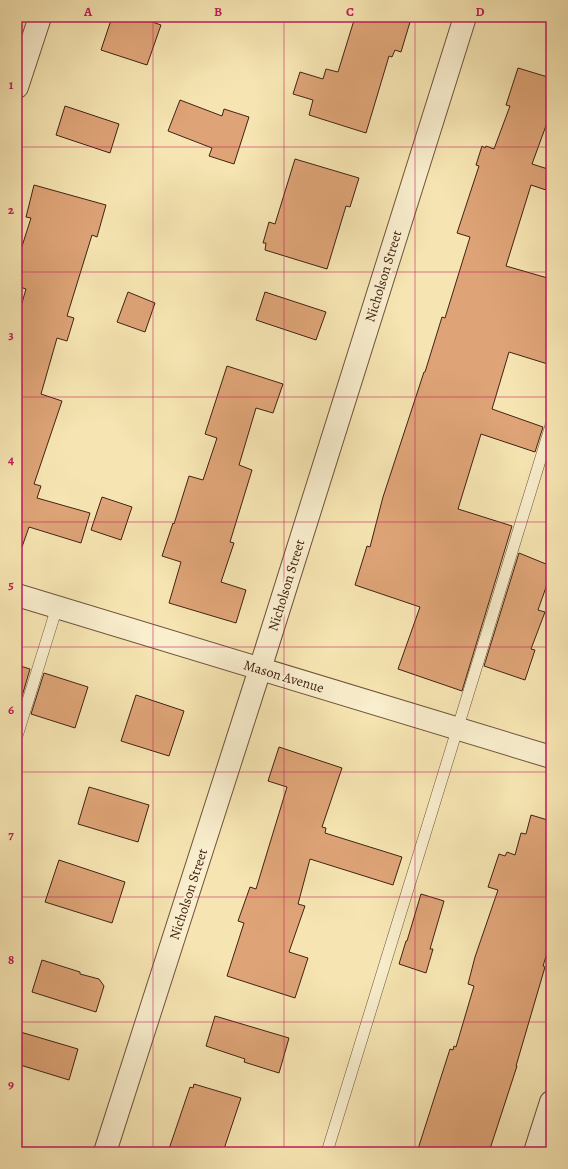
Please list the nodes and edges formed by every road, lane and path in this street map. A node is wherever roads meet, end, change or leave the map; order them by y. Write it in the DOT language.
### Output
graph roads {
  1 [pos="40,17"];
  2 [pos="465,17"];
  3 [pos="17,87"];
  4 [pos="551,425"];
  5 [pos="17,595"];
  6 [pos="57,607"];
  7 [pos="260,669"];
  8 [pos="458,729"];
  9 [pos="17,736"];
  10 [pos="551,757"];
  11 [pos="551,1102"];
  12 [pos="105,1152"];
  13 [pos="327,1152"];
  14 [pos="535,1152"];
  1 -- 3 [label="street"];
  2 -- 7 [label="street, Nicholson Street"];
  4 -- 8 [label="lane"];
  5 -- 6 [label="street, Mason Avenue"];
  6 -- 7 [label="street, Mason Avenue"];
  6 -- 9 [label="lane"];
  7 -- 8 [label="street, Mason Avenue"];
  7 -- 12 [label="street, Nicholson Street"];
  8 -- 10 [label="street, Mason Avenue"];
  8 -- 13 [label="lane"];
  11 -- 14 [label="street"];
}
